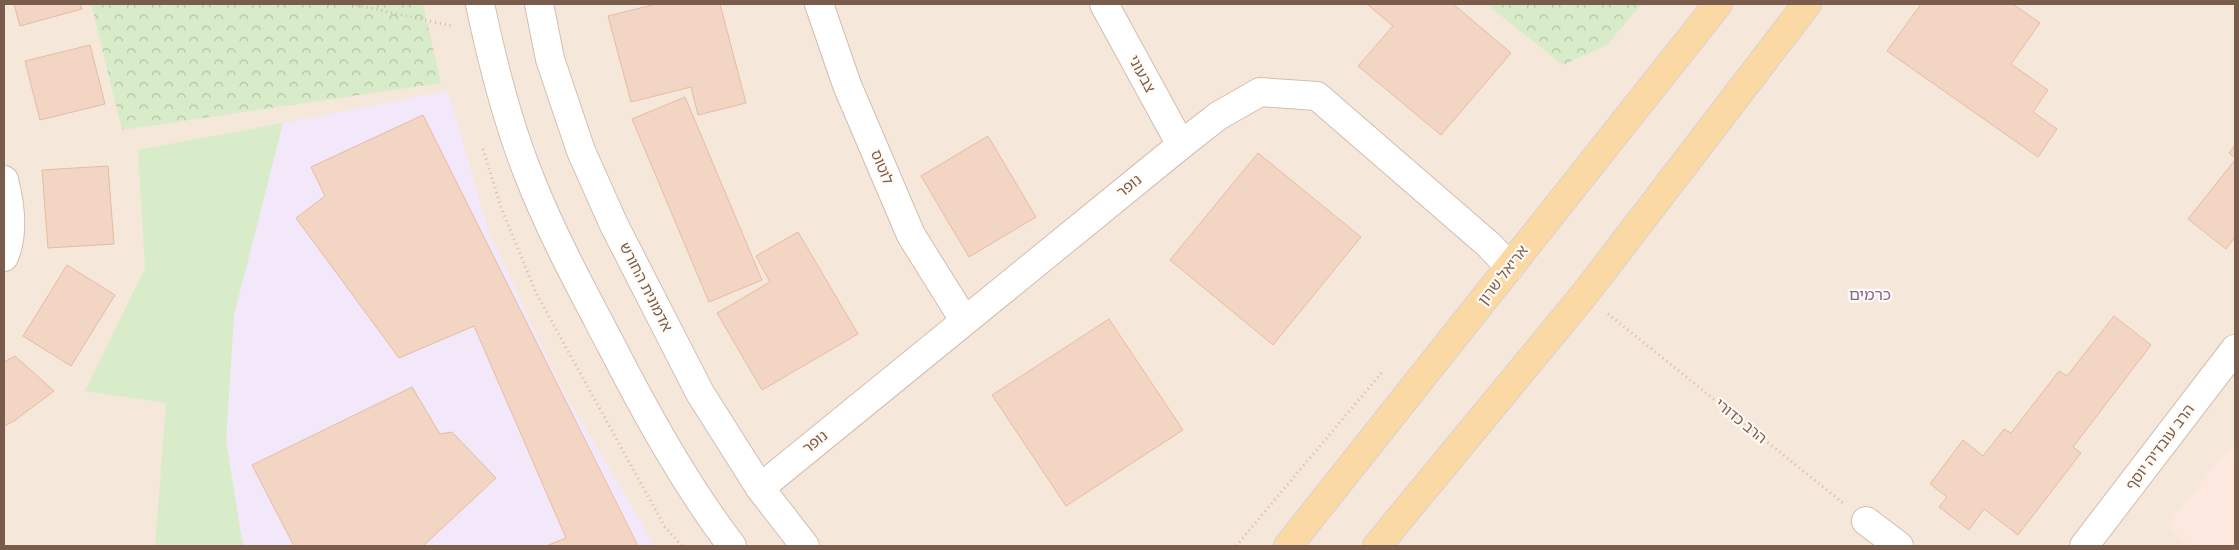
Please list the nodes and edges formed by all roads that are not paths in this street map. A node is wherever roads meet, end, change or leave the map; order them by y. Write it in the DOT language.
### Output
graph roads {
  1 [pos="480,4"];
  2 [pos="539,4"];
  3 [pos="819,4"];
  4 [pos="1104,4"];
  5 [pos="1718,4"];
  6 [pos="1806,4"];
  7 [pos="1181,145"];
  8 [pos="4,180"];
  9 [pos="4,257"];
  10 [pos="1510,267"];
  11 [pos="964,320"];
  12 [pos="2232,361"];
  13 [pos="760,488"];
  14 [pos="1866,521"];
  15 [pos="732,546"];
  16 [pos="805,546"];
  17 [pos="1288,546"];
  18 [pos="1377,546"];
  19 [pos="1899,546"];
  20 [pos="2084,546"];
  1 -- 15 [label="street"];
  2 -- 13 [label="street, אדמונית החורש"];
  3 -- 11 [label="street, לוטוס"];
  4 -- 7 [label="street, צבעוני"];
  5 -- 10 [label="main road, אריאל שרון"];
  6 -- 18 [label="main road"];
  7 -- 10 [label="street, נופר"];
  7 -- 11 [label="street, נופר"];
  8 -- 9 [label="street"];
  10 -- 17 [label="main road, אריאל שרון"];
  11 -- 13 [label="street, נופר"];
  12 -- 20 [label="street, הרב עובדיה יוסף"];
  13 -- 16 [label="street, אדמונית החורש"];
  14 -- 19 [label="street"];
}
